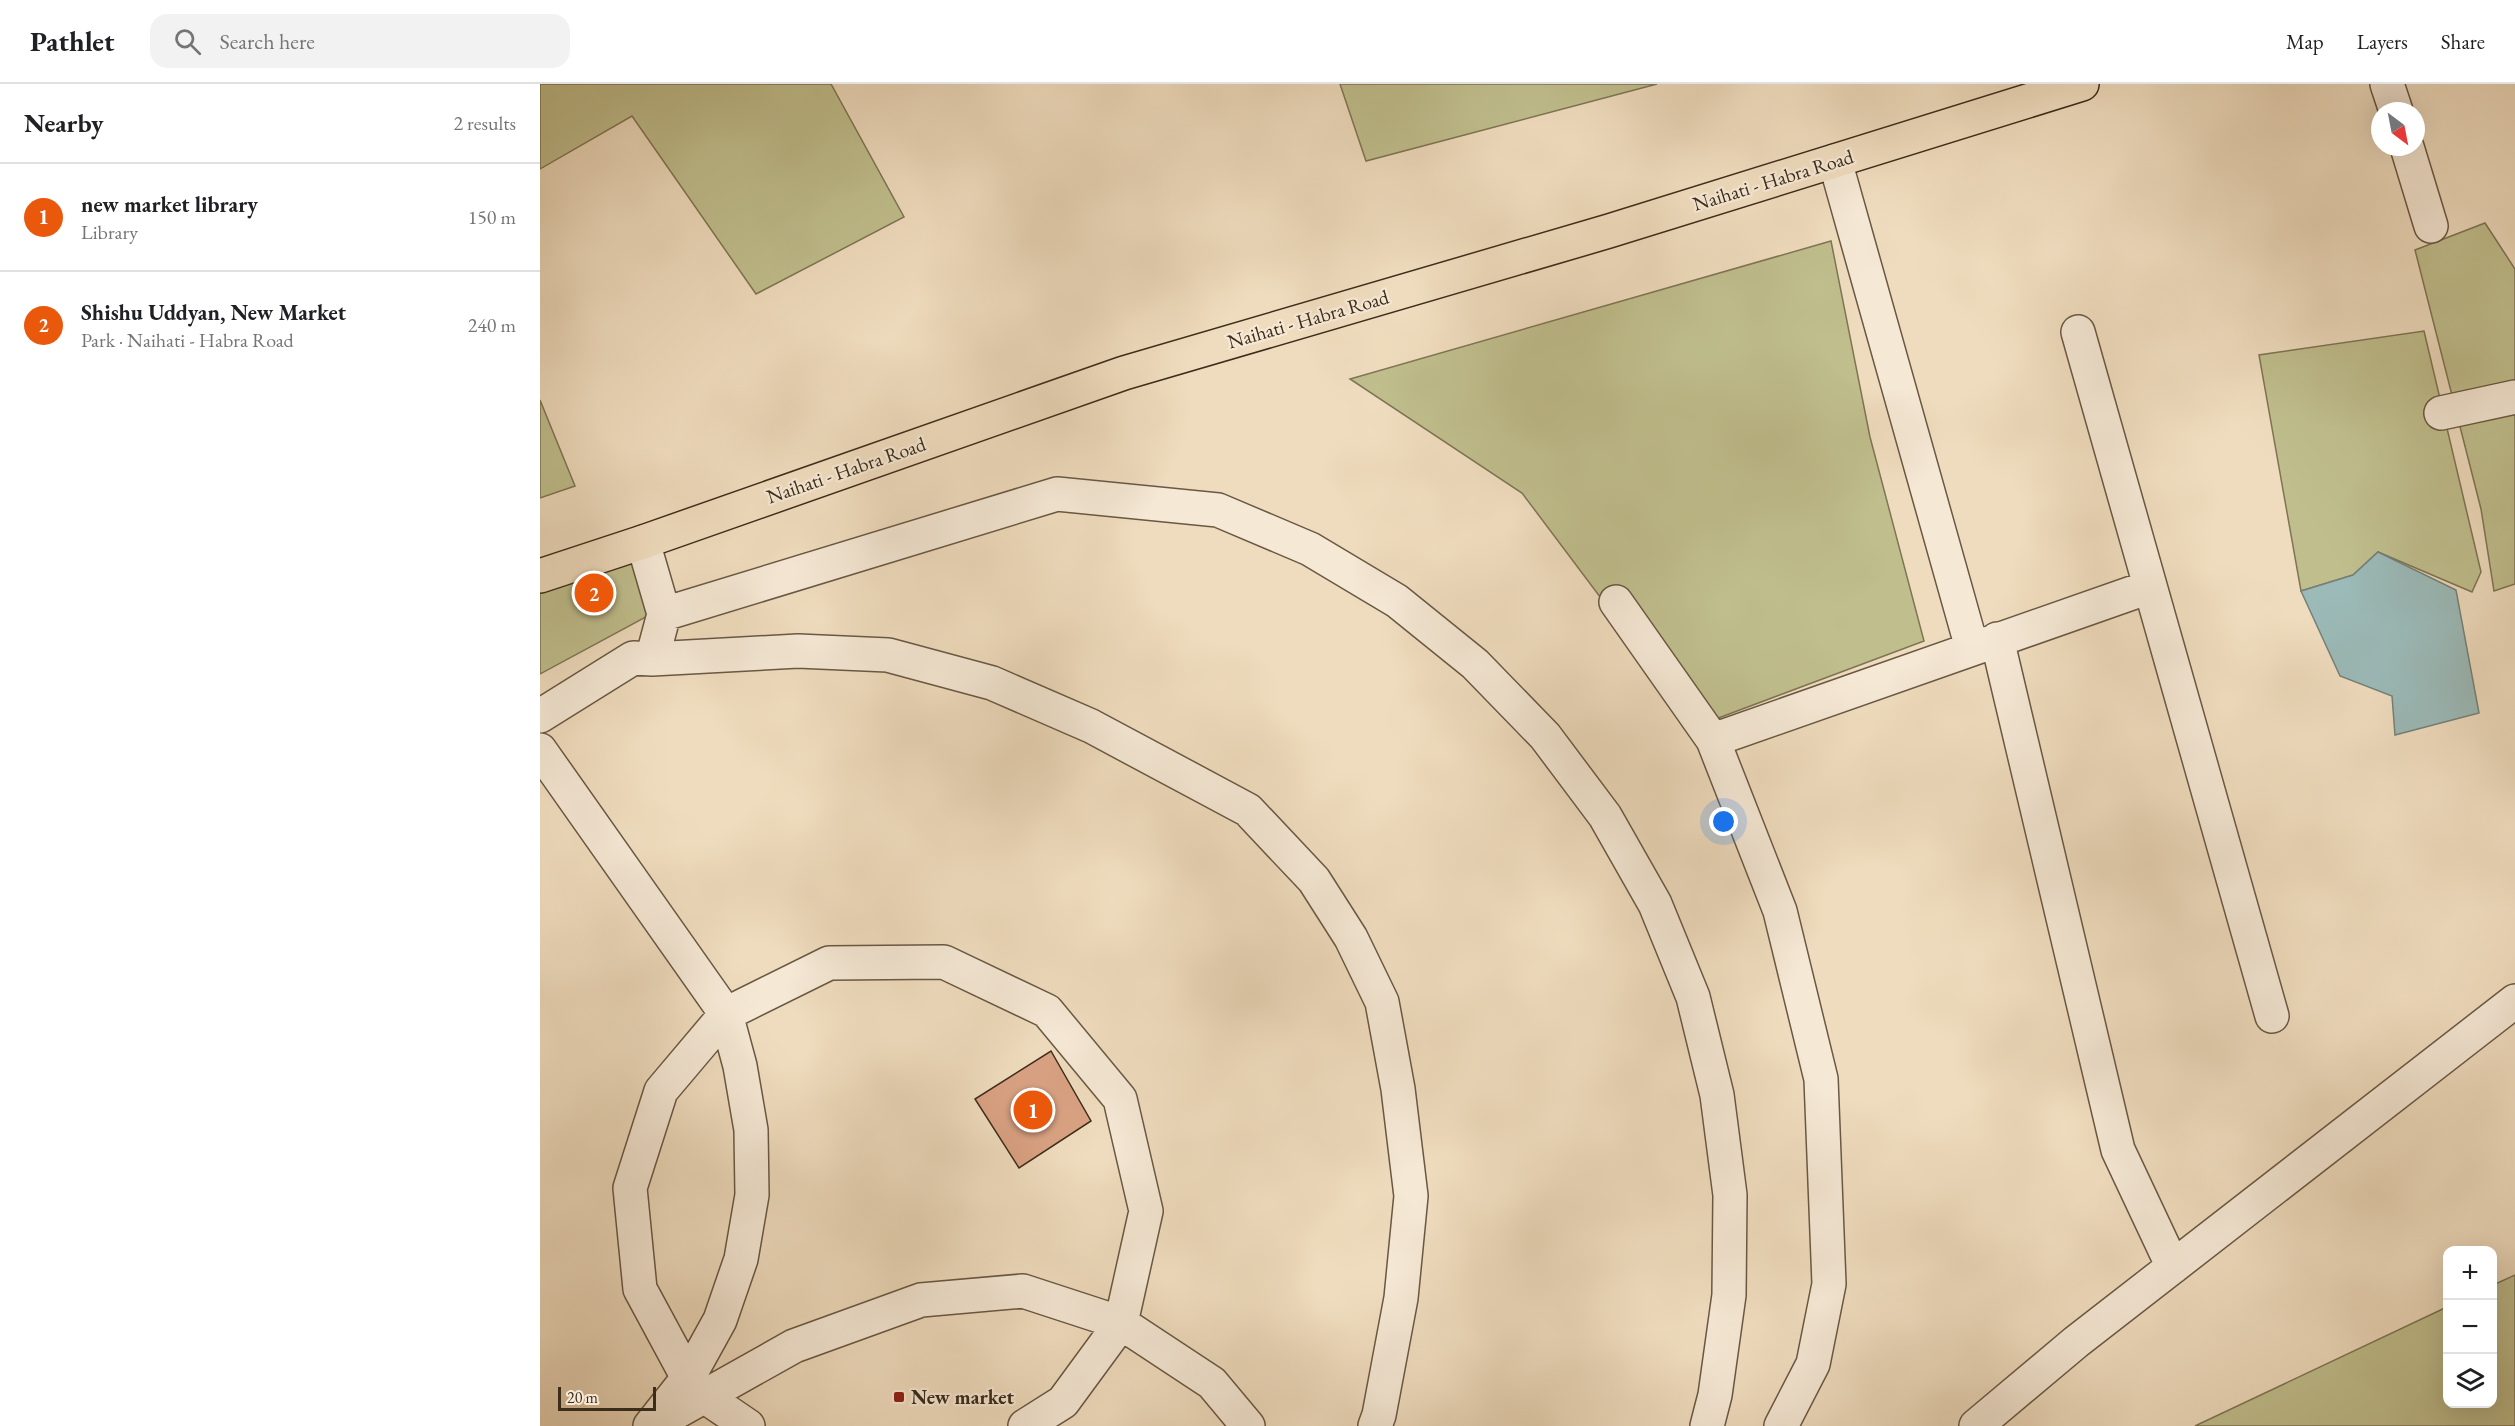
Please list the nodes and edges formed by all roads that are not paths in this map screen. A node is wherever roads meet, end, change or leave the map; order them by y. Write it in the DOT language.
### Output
graph roads {
  1 [pos="2082,84"];
  2 [pos="2387,84"];
  3 [pos="2393,102"];
  4 [pos="2410,156"];
  5 [pos="1835,161"];
  6 [pos="2431,226"];
  7 [pos="2078,332"];
  8 [pos="2515,397"];
  9 [pos="2441,412"];
  10 [pos="643,542"];
  11 [pos="540,576"];
  12 [pos="2149,587"];
  13 [pos="1616,602"];
  14 [pos="664,614"];
  15 [pos="1984,644"];
  16 [pos="652,659"];
  17 [pos="540,716"];
  18 [pos="1713,740"];
  19 [pos="540,750"];
  20 [pos="2515,1002"];
  21 [pos="726,1014"];
  22 [pos="2272,1016"];
  23 [pos="2173,1267"];
  24 [pos="1121,1323"];
  25 [pos="696,1387"];
  26 [pos="651,1426"];
  27 [pos="748,1426"];
  28 [pos="1025,1426"];
  29 [pos="1248,1426"];
  30 [pos="1375,1426"];
  31 [pos="1707,1426"];
  32 [pos="1781,1426"];
  33 [pos="1976,1426"];
  1 -- 5 [label="main road, Naihati - Habra Road"];
  2 -- 3 [label="street"];
  4 -- 6 [label="street"];
  5 -- 10 [label="main road, Naihati - Habra Road"];
  5 -- 15 [label="street"];
  7 -- 12 [label="street"];
  8 -- 9 [label="street"];
  10 -- 11 [label="main road, Naihati - Habra Road"];
  10 -- 14 [label="street"];
  12 -- 15 [label="street"];
  12 -- 22 [label="street"];
  13 -- 18 [label="street"];
  14 -- 16 [label="street"];
  14 -- 31 [label="street"];
  15 -- 18 [label="street"];
  15 -- 23 [label="street"];
  16 -- 17 [label="street"];
  16 -- 30 [label="street"];
  18 -- 32 [label="street"];
  19 -- 21 [label="street"];
  20 -- 23 [label="street"];
  21 -- 24 [label="street"];
  21 -- 25 [label="street"];
  21 -- 25 [label="street"];
  23 -- 33 [label="street"];
  24 -- 25 [label="street"];
  24 -- 28 [label="street"];
  24 -- 29 [label="street"];
  25 -- 26 [label="street"];
  25 -- 27 [label="street"];
}
